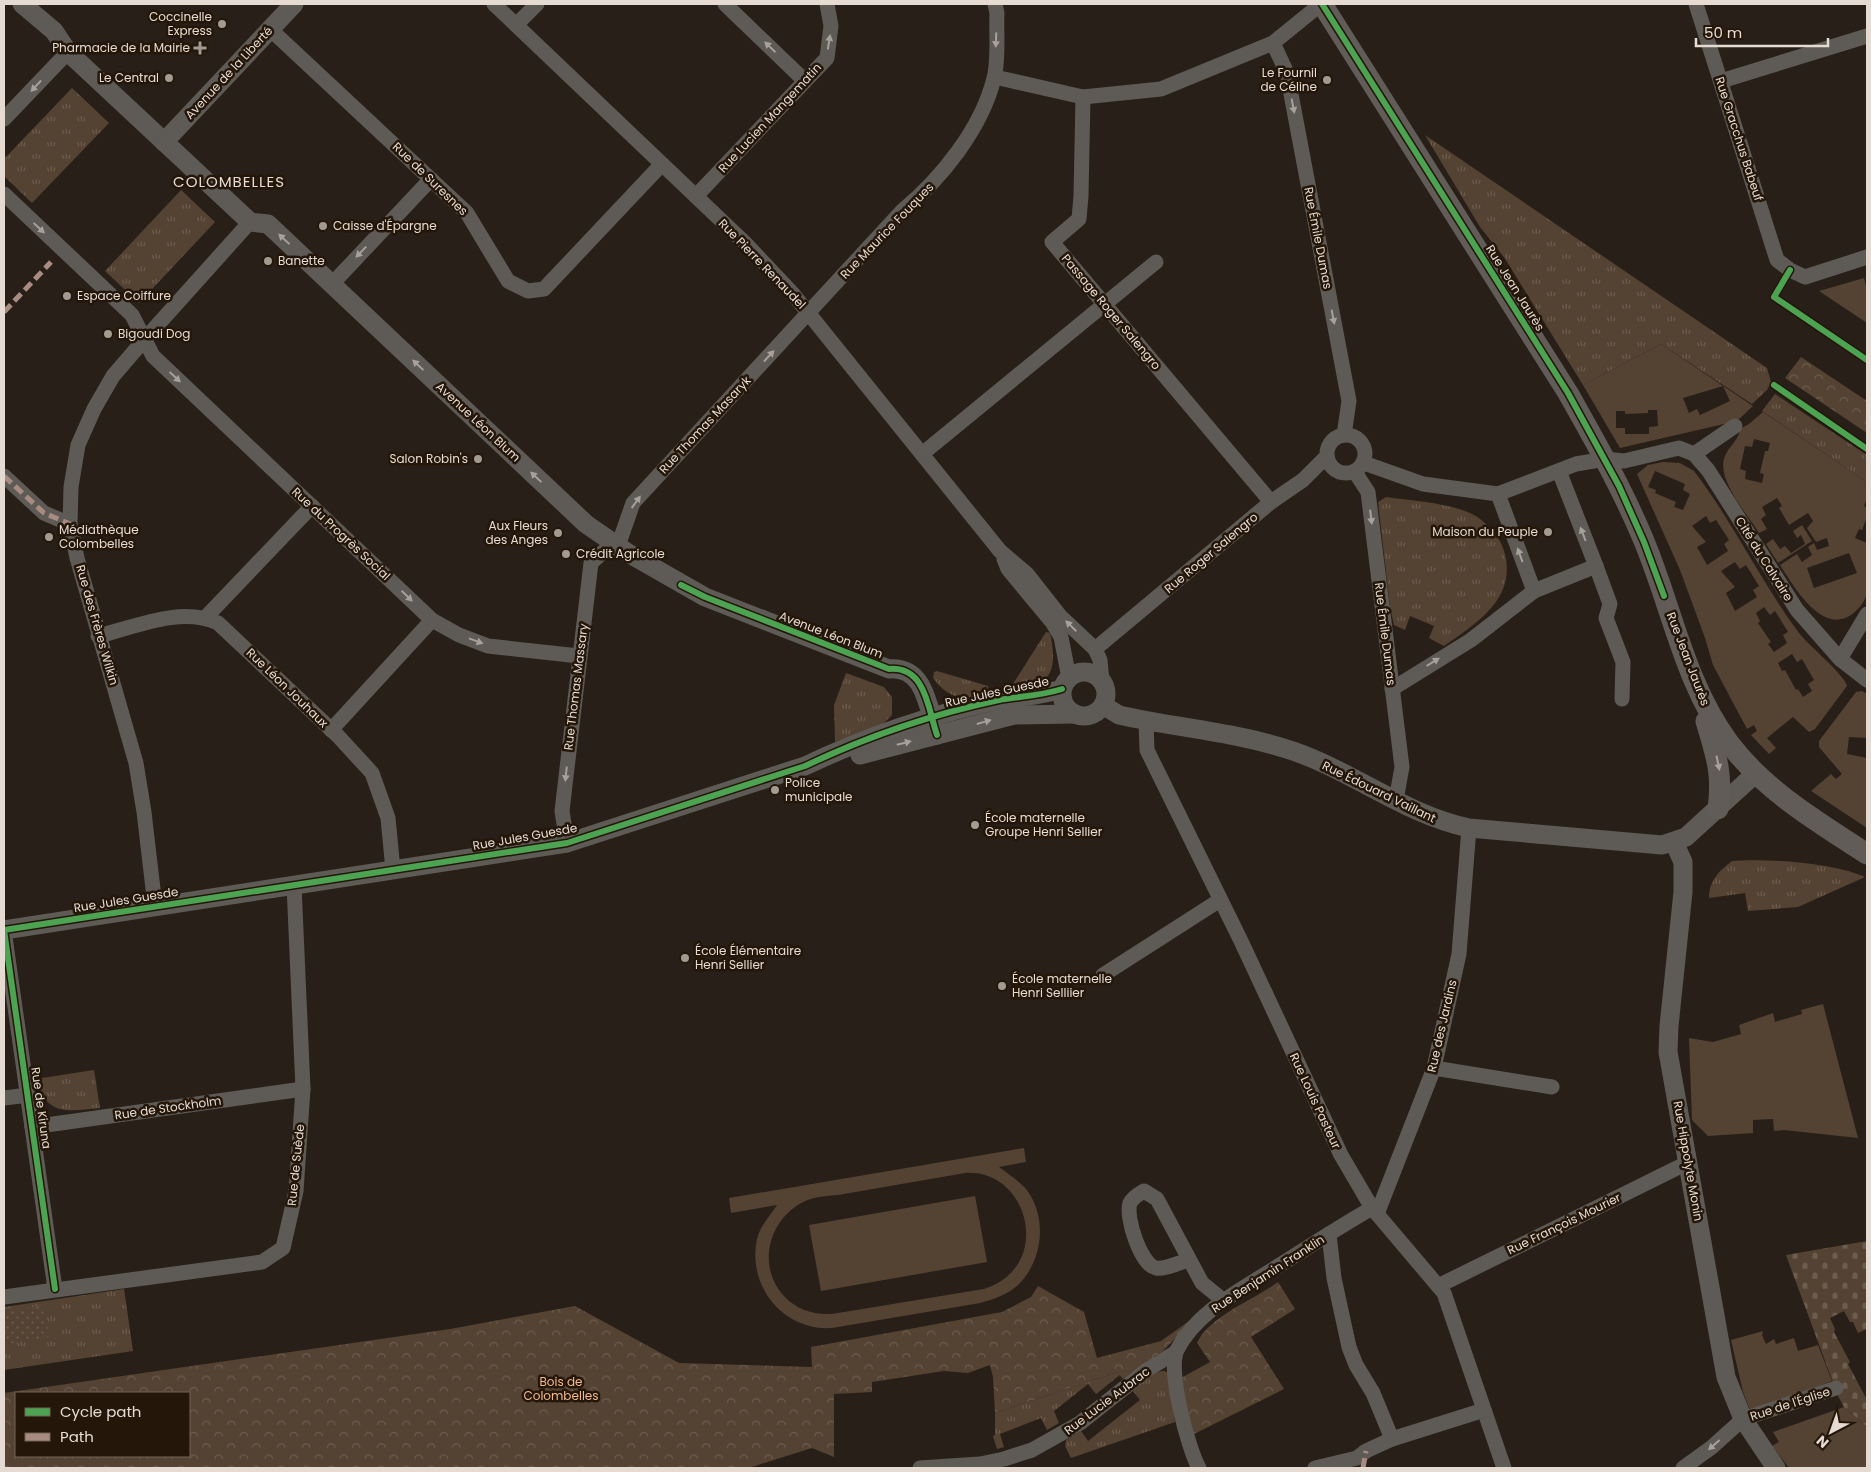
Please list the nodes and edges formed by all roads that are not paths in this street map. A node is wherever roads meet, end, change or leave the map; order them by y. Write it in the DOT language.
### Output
graph roads {
  1 [pos="22,4"];
  2 [pos="294,4"];
  3 [pos="494,4"];
  4 [pos="537,4"];
  5 [pos="725,4"];
  6 [pos="827,4"];
  7 [pos="995,4"];
  8 [pos="1321,4"];
  9 [pos="1696,4"];
  10 [pos="516,25"];
  11 [pos="270,28"];
  12 [pos="1867,36"];
  13 [pos="1273,43"];
  14 [pos="68,52"];
  15 [pos="994,77"];
  16 [pos="805,81"];
  17 [pos="1721,81"];
  18 [pos="1083,97"];
  19 [pos="4,119"];
  20 [pos="164,142"];
  21 [pos="662,164"];
  22 [pos="431,179"];
  23 [pos="4,194"];
  24 [pos="696,196"];
  25 [pos="250,222"];
  26 [pos="1867,257"];
  27 [pos="1156,262"];
  28 [pos="332,284"];
  29 [pos="1105,303"];
  30 [pos="808,313"];
  31 [pos="144,340"];
  32 [pos="1734,426"];
  33 [pos="1344,435"];
  34 [pos="922,454"];
  35 [pos="1694,454"];
  36 [pos="1326,456"];
  37 [pos="1605,459"];
  38 [pos="1359,467"];
  39 [pos="1559,471"];
  40 [pos="4,476"];
  41 [pos="1498,494"];
  42 [pos="1271,502"];
  43 [pos="312,506"];
  44 [pos="70,524"];
  45 [pos="618,546"];
  46 [pos="1000,551"];
  47 [pos="1596,566"];
  48 [pos="1534,591"];
  49 [pos="1867,614"];
  50 [pos="206,617"];
  51 [pos="432,620"];
  52 [pos="98,636"];
  53 [pos="1091,646"];
  54 [pos="579,656"];
  55 [pos="1065,657"];
  56 [pos="1840,659"];
  57 [pos="1867,680"];
  58 [pos="1102,681"];
  59 [pos="1066,683"];
  60 [pos="1695,683"];
  61 [pos="1392,688"];
  62 [pos="1622,699"];
  63 [pos="1103,705"];
  64 [pos="1075,714"];
  65 [pos="1146,721"];
  66 [pos="934,726"];
  67 [pos="331,730"];
  68 [pos="1756,773"];
  69 [pos="1396,800"];
  70 [pos="1718,808"];
  71 [pos="1470,828"];
  72 [pos="567,842"];
  73 [pos="1674,842"];
  74 [pos="1867,854"];
  75 [pos="393,870"];
  76 [pos="294,885"];
  77 [pos="1220,900"];
  78 [pos="156,906"];
  79 [pos="4,930"];
  80 [pos="1103,975"];
  81 [pos="1434,1068"];
  82 [pos="1552,1088"];
  83 [pos="303,1089"];
  84 [pos="28,1095"];
  85 [pos="4,1098"];
  86 [pos="32,1127"];
  87 [pos="1689,1162"];
  88 [pos="1375,1211"];
  89 [pos="1329,1234"];
  90 [pos="1189,1260"];
  91 [pos="1438,1286"];
  92 [pos="55,1289"];
  93 [pos="4,1297"];
  94 [pos="1224,1301"];
  95 [pos="1176,1352"];
  96 [pos="1836,1388"];
  97 [pos="1484,1410"];
  98 [pos="1743,1419"];
  99 [pos="1392,1439"];
  100 [pos="920,1468"];
  101 [pos="1199,1468"];
  102 [pos="1315,1468"];
  103 [pos="1504,1468"];
  104 [pos="1683,1468"];
  105 [pos="1776,1468"];
  1 -- 14 [label="street"];
  2 -- 11 [label="street, Avenue de la Liberté"];
  3 -- 10 [label="street, Rue Pierre Renaudel"];
  4 -- 10 [label="street"];
  16 -- 5 [label="street, one-way"];
  16 -- 6 [label="street, Rue Lucien Mangematin, one-way"];
  7 -- 15 [label="street, Rue Maurice Fouques, one-way"];
  8 -- 13 [label="street"];
  8 -- 37 [label="main road, Rue Jean Jaurès"];
  9 -- 17 [label="street, Rue Gracchus Babeuf"];
  10 -- 21 [label="street, Rue Pierre Renaudel"];
  11 -- 20 [label="street, Avenue de la Liberté"];
  11 -- 22 [label="street, Rue de Suresnes"];
  12 -- 17 [label="street"];
  13 -- 18 [label="street"];
  13 -- 33 [label="street, Rue Émile Dumas, one-way"];
  14 -- 19 [label="street, one-way"];
  14 -- 20 [label="street"];
  15 -- 18 [label="street"];
  15 -- 30 [label="street, Rue Maurice Fouques"];
  16 -- 24 [label="street, Rue Lucien Mangematin"];
  17 -- 26 [label="street, Rue Gracchus Babeuf"];
  18 -- 29 [label="street, Passage Roger Salengro"];
  20 -- 25 [label="street"];
  21 -- 22 [label="street, Rue de Suresnes"];
  21 -- 24 [label="street, Rue Pierre Renaudel"];
  22 -- 28 [label="street, one-way"];
  23 -- 31 [label="street, Rue du Progrès Social, one-way"];
  24 -- 30 [label="street, Rue Pierre Renaudel"];
  28 -- 25 [label="street, Avenue Léon Blum, one-way"];
  25 -- 31 [label="street, Rue des Frères Wilkin"];
  27 -- 29 [label="street"];
  45 -- 28 [label="street, Avenue Léon Blum, one-way"];
  29 -- 34 [label="street"];
  29 -- 42 [label="street, Passage Roger Salengro"];
  30 -- 34 [label="street, Rue Pierre Renaudel"];
  45 -- 30 [label="street, Rue Thomas Masaryk, one-way"];
  31 -- 43 [label="street, Rue du Progrès Social, one-way"];
  31 -- 44 [label="street, Rue des Frères Wilkin"];
  32 -- 35 [label="street"];
  33 -- 36 [label="street"];
  33 -- 38 [label="street"];
  34 -- 46 [label="street, Rue Pierre Renaudel"];
  35 -- 37 [label="street"];
  35 -- 56 [label="street, Cité du Calvaire"];
  36 -- 38 [label="street"];
  36 -- 42 [label="street, Rue Roger Salengro"];
  37 -- 39 [label="street"];
  37 -- 60 [label="main road, Rue Jean Jaurès"];
  38 -- 41 [label="street"];
  38 -- 61 [label="street, Rue Émile Dumas, one-way"];
  39 -- 41 [label="street"];
  47 -- 39 [label="street, one-way"];
  40 -- 44 [label="street"];
  48 -- 41 [label="street, one-way"];
  42 -- 53 [label="street, Rue Roger Salengro"];
  43 -- 50 [label="street"];
  43 -- 51 [label="street, Rue du Progrès Social, one-way"];
  44 -- 52 [label="street, Rue des Frères Wilkin"];
  45 -- 54 [label="street, Rue Thomas Massary"];
  45 -- 66 [label="street, Avenue Léon Blum"];
  53 -- 46 [label="street, Rue Pierre Renaudel, one-way"];
  46 -- 55 [label="street, Rue Pierre Renaudel"];
  47 -- 48 [label="street"];
  47 -- 62 [label="street"];
  61 -- 48 [label="street, one-way"];
  49 -- 56 [label="street"];
  50 -- 52 [label="street"];
  50 -- 67 [label="street, Rue Léon Jouhaux"];
  51 -- 54 [label="street, Rue du Progrès Social, one-way"];
  51 -- 67 [label="street"];
  52 -- 78 [label="street, Rue des Frères Wilkin"];
  53 -- 55 [label="street"];
  53 -- 58 [label="street"];
  54 -- 72 [label="street, Rue Thomas Massary, one-way"];
  55 -- 59 [label="street, Rue Pierre Renaudel"];
  56 -- 57 [label="street, Cité du Calvaire"];
  58 -- 59 [label="street"];
  58 -- 63 [label="street"];
  59 -- 64 [label="street"];
  59 -- 66 [label="street, Rue Jules Guesde"];
  60 -- 68 [label="main road, Rue Jean Jaurès"];
  60 -- 70 [label="main road, one-way"];
  61 -- 69 [label="street, Rue Émile Dumas"];
  63 -- 64 [label="street"];
  63 -- 65 [label="street, Rue Édouard Vaillant"];
  66 -- 64 [label="street, Rue Jules Guesde, one-way"];
  65 -- 69 [label="street, Rue Édouard Vaillant"];
  65 -- 77 [label="street, Rue Louis Pasteur"];
  66 -- 72 [label="street, Rue Jules Guesde"];
  67 -- 75 [label="street, Rue Léon Jouhaux"];
  68 -- 70 [label="street, Rue Édouard Vaillant"];
  68 -- 74 [label="main road, Rue Jean Jaurès"];
  69 -- 71 [label="street, Rue Édouard Vaillant"];
  70 -- 73 [label="street, Rue Édouard Vaillant"];
  71 -- 73 [label="street, Rue Édouard Vaillant"];
  71 -- 81 [label="street, Rue des Jardins"];
  72 -- 75 [label="street, Rue Jules Guesde"];
  73 -- 87 [label="street, Rue Hippolyte Monin"];
  75 -- 76 [label="street, Rue Jules Guesde"];
  76 -- 78 [label="street, Rue Jules Guesde"];
  76 -- 83 [label="street, Rue de Suède"];
  77 -- 80 [label="street"];
  77 -- 88 [label="street, Rue Louis Pasteur"];
  78 -- 79 [label="street, Rue Jules Guesde"];
  79 -- 84 [label="street, Rue de Kiruna"];
  81 -- 82 [label="street"];
  81 -- 88 [label="street, Rue des Jardins"];
  83 -- 86 [label="street, Rue de Stockholm"];
  83 -- 92 [label="street, Rue de Suède"];
  84 -- 85 [label="street"];
  84 -- 86 [label="street, Rue de Kiruna"];
  86 -- 92 [label="street, Rue de Kiruna"];
  87 -- 91 [label="street, Rue François Mourier"];
  87 -- 98 [label="street, Rue Hippolyte Monin"];
  88 -- 89 [label="street, Rue Benjamin Franklin"];
  88 -- 91 [label="street, Rue Louis Pasteur"];
  89 -- 94 [label="street, Rue Benjamin Franklin"];
  89 -- 99 [label="street"];
  90 -- 90 [label="street"];
  90 -- 94 [label="street"];
  91 -- 97 [label="street, Rue Louis Pasteur"];
  92 -- 93 [label="street, Rue de Suède"];
  94 -- 95 [label="street, Rue Benjamin Franklin"];
  95 -- 100 [label="street, Rue Lucie Aubrac"];
  95 -- 101 [label="street"];
  96 -- 98 [label="street, Rue de l'Église"];
  97 -- 99 [label="street"];
  97 -- 103 [label="street, Rue Louis Pasteur"];
  98 -- 104 [label="street, one-way"];
  98 -- 105 [label="street, Rue Hippolyte Monin"];
  99 -- 102 [label="street"];
}
